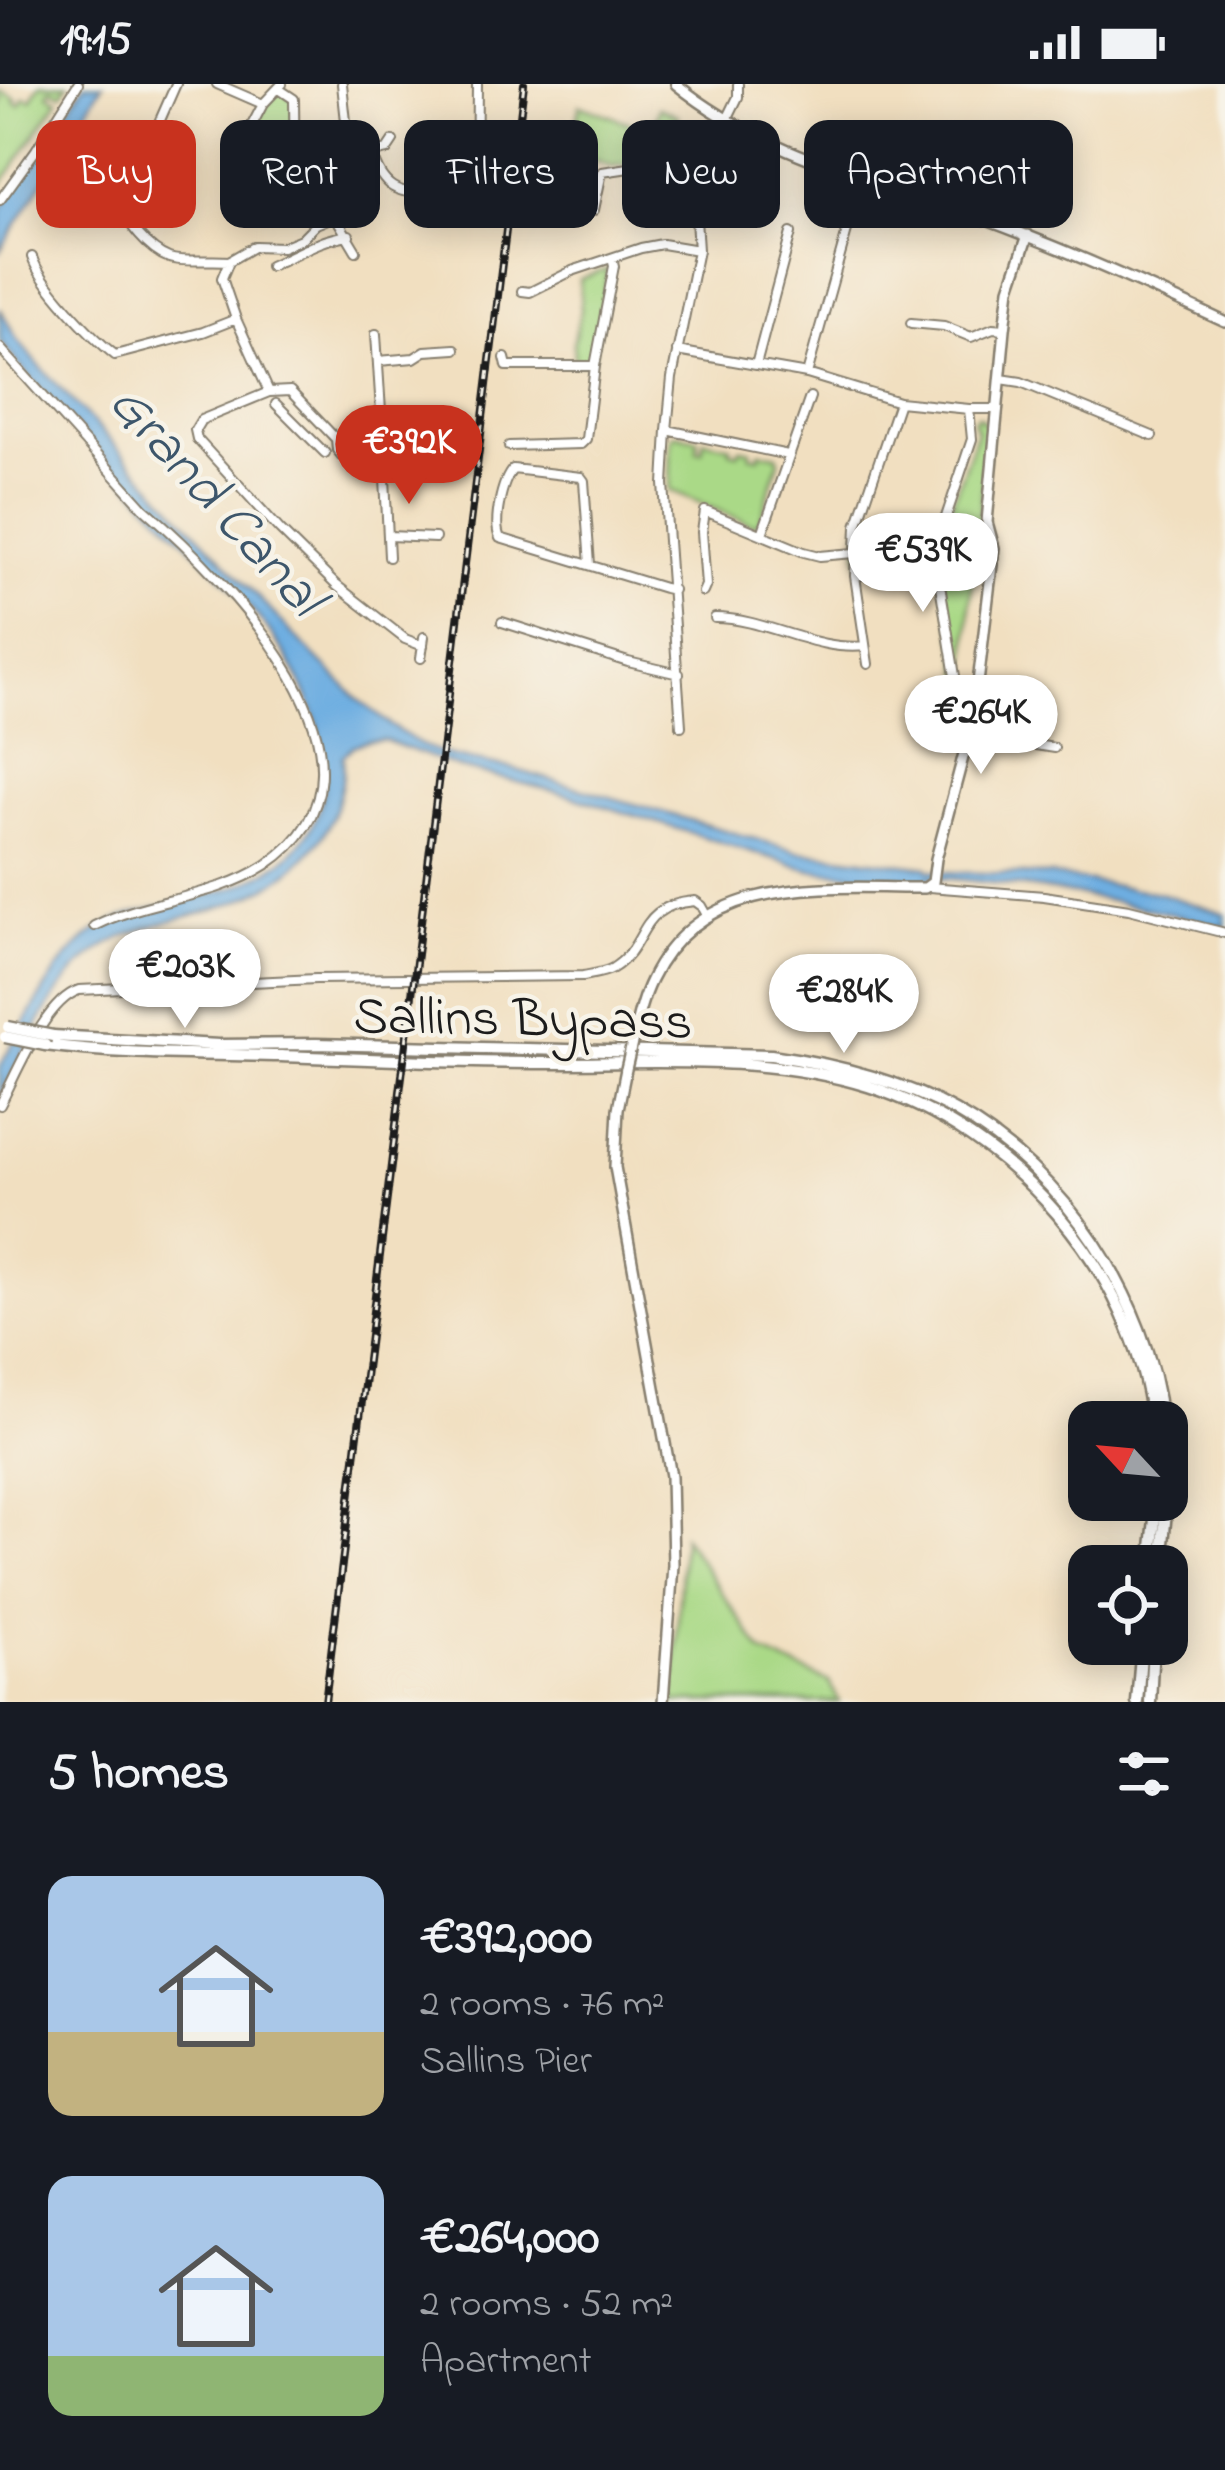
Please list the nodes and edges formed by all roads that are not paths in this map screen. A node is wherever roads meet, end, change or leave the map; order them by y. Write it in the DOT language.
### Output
graph roads {
  1 [pos="78,84"];
  2 [pos="176,84"];
  3 [pos="217,84"];
  4 [pos="342,84"];
  5 [pos="676,84"];
  6 [pos="738,84"];
  7 [pos="280,86"];
  8 [pos="477,87"];
  9 [pos="489,92"];
  10 [pos="263,104"];
  11 [pos="160,120"];
  12 [pos="345,120"];
  13 [pos="477,120"];
  14 [pos="726,120"];
  15 [pos="393,141"];
  16 [pos="780,148"];
  17 [pos="380,152"];
  18 [pos="622,169"];
  19 [pos="380,173"];
  20 [pos="598,189"];
  21 [pos="404,193"];
  22 [pos="0,200"];
  23 [pos="134,228"];
  24 [pos="312,228"];
  25 [pos="343,228"];
  26 [pos="697,228"];
  27 [pos="848,228"];
  28 [pos="791,233"];
  29 [pos="1028,235"];
  30 [pos="349,236"];
  31 [pos="698,250"];
  32 [pos="356,251"];
  33 [pos="32,256"];
  34 [pos="612,258"];
  35 [pos="229,260"];
  36 [pos="270,266"];
  37 [pos="522,292"];
  38 [pos="236,319"];
  39 [pos="1225,322"];
  40 [pos="911,323"];
  41 [pos="1004,329"];
  42 [pos="376,334"];
  43 [pos="0,348"];
  44 [pos="455,350"];
  45 [pos="677,351"];
  46 [pos="506,358"];
  47 [pos="378,361"];
  48 [pos="756,365"];
  49 [pos="595,366"];
  50 [pos="807,374"];
  51 [pos="1000,379"];
  52 [pos="269,392"];
  53 [pos="810,398"];
  54 [pos="899,402"];
  55 [pos="276,404"];
  56 [pos="969,409"];
  57 [pos="998,409"];
  58 [pos="320,423"];
  59 [pos="667,430"];
  60 [pos="308,436"];
  61 [pos="1152,436"];
  62 [pos="703,437"];
  63 [pos="432,446"];
  64 [pos="509,446"];
  65 [pos="700,449"];
  66 [pos="325,453"];
  67 [pos="384,453"];
  68 [pos="788,455"];
  69 [pos="763,534"];
  70 [pos="389,536"];
  71 [pos="435,538"];
  72 [pos="934,538"];
  73 [pos="854,553"];
  74 [pos="389,557"];
  75 [pos="590,565"];
  76 [pos="855,576"];
  77 [pos="673,590"];
  78 [pos="703,592"];
  79 [pos="715,618"];
  80 [pos="502,622"];
  81 [pos="865,646"];
  82 [pos="421,658"];
  83 [pos="868,664"];
  84 [pos="679,674"];
  85 [pos="957,705"];
  86 [pos="681,726"];
  87 [pos="966,746"];
  88 [pos="1054,748"];
  89 [pos="931,885"];
  90 [pos="707,916"];
  91 [pos="94,926"];
  92 [pos="1225,933"];
  93 [pos="3,1031"];
  94 [pos="49,1041"];
  95 [pos="0,1105"];
  96 [pos="1148,1401"];
  97 [pos="1158,1401"];
  98 [pos="1140,1665"];
  99 [pos="1152,1665"];
  100 [pos="662,1702"];
  101 [pos="1137,1702"];
  102 [pos="1150,1702"];
  1 -- 22 [label="street"];
  2 -- 11 [label="street"];
  3 -- 10 [label="street"];
  4 -- 12 [label="street"];
  5 -- 14 [label="street"];
  6 -- 14 [label="street"];
  7 -- 10 [label="street"];
  7 -- 10 [label="street"];
  8 -- 9 [label="street"];
  8 -- 13 [label="street"];
  15 -- 17 [label="street"];
  16 -- 29 [label="street"];
  18 -- 20 [label="street"];
  19 -- 21 [label="street"];
  23 -- 35 [label="street"];
  24 -- 35 [label="street"];
  25 -- 30 [label="street"];
  26 -- 31 [label="street"];
  27 -- 50 [label="street"];
  28 -- 48 [label="street"];
  29 -- 39 [label="street"];
  29 -- 41 [label="street"];
  30 -- 32 [label="street"];
  30 -- 36 [label="street"];
  31 -- 34 [label="street"];
  31 -- 45 [label="street"];
  33 -- 38 [label="street"];
  34 -- 37 [label="street"];
  34 -- 49 [label="street"];
  35 -- 38 [label="street"];
  38 -- 52 [label="street"];
  40 -- 41 [label="street"];
  41 -- 51 [label="street"];
  42 -- 47 [label="street"];
  43 -- 91 [label="street"];
  44 -- 47 [label="street"];
  45 -- 48 [label="street"];
  45 -- 59 [label="street"];
  46 -- 49 [label="street"];
  47 -- 67 [label="street"];
  48 -- 50 [label="street"];
  49 -- 64 [label="street"];
  50 -- 54 [label="street"];
  51 -- 57 [label="street"];
  51 -- 61 [label="street"];
  52 -- 58 [label="street"];
  52 -- 82 [label="street"];
  53 -- 68 [label="street"];
  54 -- 56 [label="street"];
  54 -- 73 [label="street"];
  55 -- 60 [label="street"];
  56 -- 57 [label="street"];
  56 -- 72 [label="street"];
  57 -- 87 [label="street"];
  58 -- 60 [label="street"];
  58 -- 67 [label="street"];
  59 -- 62 [label="street"];
  59 -- 77 [label="street"];
  60 -- 66 [label="street"];
  62 -- 65 [label="street"];
  62 -- 68 [label="street"];
  63 -- 67 [label="street"];
  67 -- 70 [label="street"];
  68 -- 69 [label="street"];
  69 -- 73 [label="street"];
  69 -- 78 [label="street"];
  70 -- 71 [label="street"];
  70 -- 74 [label="street"];
  73 -- 76 [label="street"];
  75 -- 75 [label="street"];
  75 -- 77 [label="street"];
  76 -- 81 [label="street"];
  76 -- 85 [label="street"];
  77 -- 84 [label="street"];
  79 -- 81 [label="street"];
  80 -- 84 [label="street"];
  81 -- 83 [label="street"];
  84 -- 86 [label="street"];
  87 -- 88 [label="street"];
  87 -- 89 [label="street"];
  89 -- 90 [label="street"];
  89 -- 92 [label="street"];
  90 -- 95 [label="street"];
  90 -- 100 [label="street, bridge"];
  93 -- 94 [label="main road, Sallins Bypass, bridge"];
  94 -- 96 [label="main road, Sallins Bypass"];
  94 -- 97 [label="main road, Sallins Bypass"];
  98 -- 101 [label="main road"];
  99 -- 102 [label="main road"];
}
